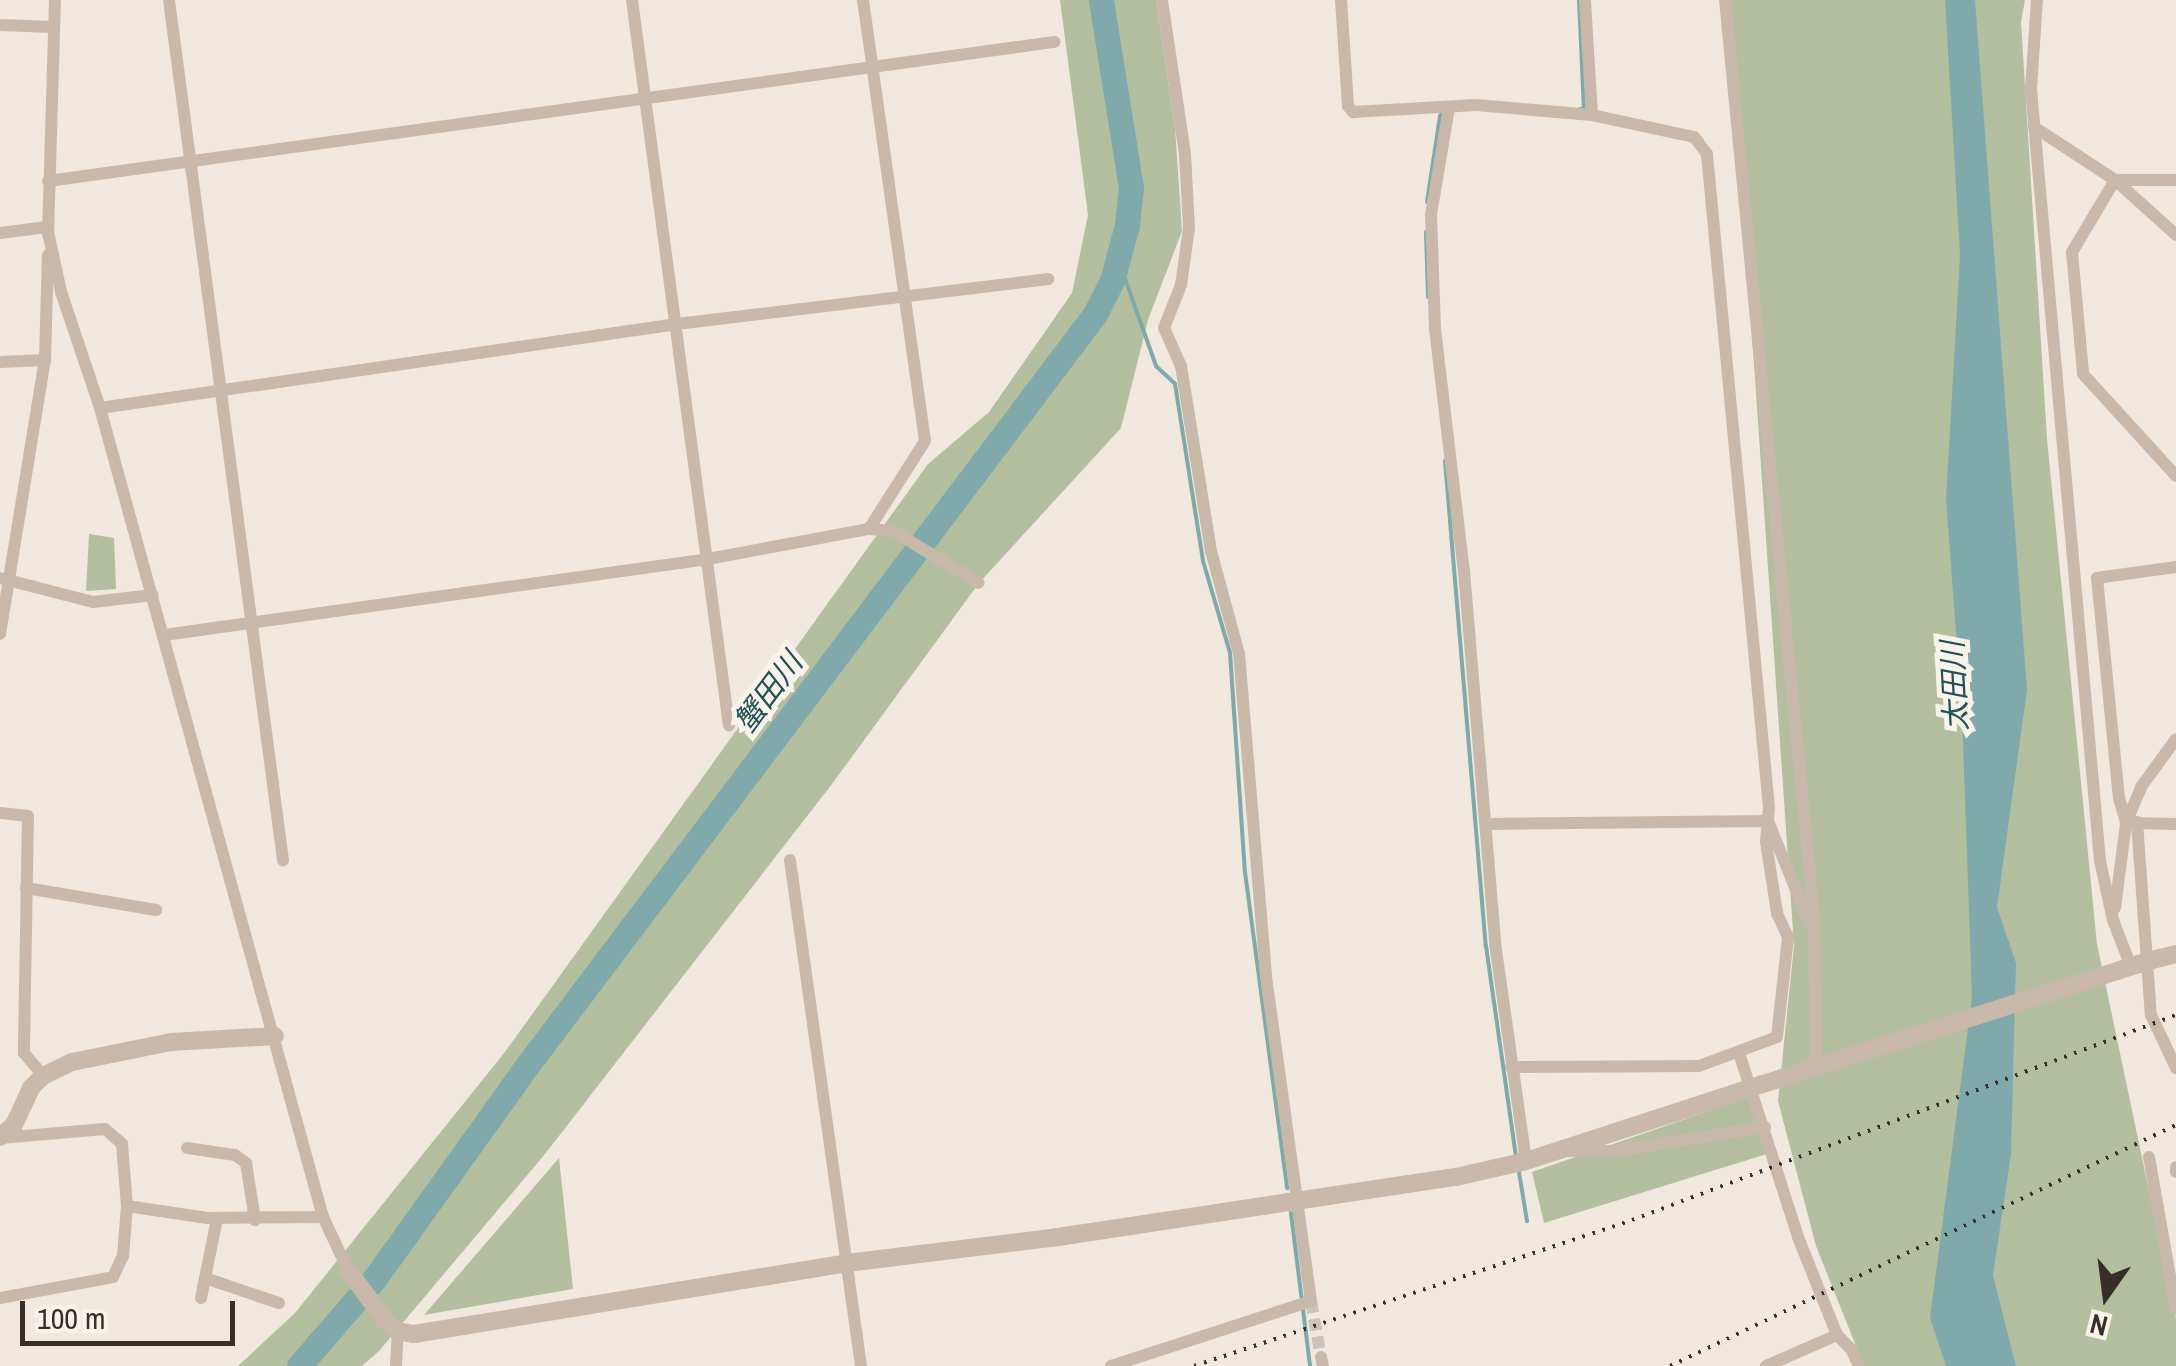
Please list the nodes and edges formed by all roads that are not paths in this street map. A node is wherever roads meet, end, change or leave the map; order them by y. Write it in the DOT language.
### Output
graph roads {
  1 [pos="55,0"];
  2 [pos="169,0"];
  3 [pos="632,0"];
  4 [pos="863,0"];
  5 [pos="1162,0"];
  6 [pos="1341,0"];
  7 [pos="1585,0"];
  8 [pos="1725,0"];
  9 [pos="2037,0"];
  10 [pos="0,25"];
  11 [pos="53,27"];
  12 [pos="1054,42"];
  13 [pos="873,66"];
  14 [pos="645,95"];
  15 [pos="1450,108"];
  16 [pos="1592,116"];
  17 [pos="2034,126"];
  18 [pos="188,161"];
  19 [pos="2115,180"];
  20 [pos="2176,180"];
  21 [pos="48,181"];
  22 [pos="48,227"];
  23 [pos="0,234"];
  24 [pos="2176,235"];
  25 [pos="1048,279"];
  26 [pos="908,296"];
  27 [pos="677,324"];
  28 [pos="45,360"];
  29 [pos="0,362"];
  30 [pos="218,392"];
  31 [pos="100,408"];
  32 [pos="2176,476"];
  33 [pos="869,529"];
  34 [pos="708,559"];
  35 [pos="2176,566"];
  36 [pos="5,579"];
  37 [pos="979,583"];
  38 [pos="153,595"];
  39 [pos="251,623"];
  40 [pos="0,634"];
  41 [pos="164,635"];
  42 [pos="728,726"];
  43 [pos="2176,739"];
  44 [pos="0,813"];
  45 [pos="1768,820"];
  46 [pos="2132,822"];
  47 [pos="1487,824"];
  48 [pos="2176,824"];
  49 [pos="283,860"];
  50 [pos="790,860"];
  51 [pos="26,888"];
  52 [pos="156,910"];
  53 [pos="2113,920"];
  54 [pos="1814,934"];
  55 [pos="2168,956"];
  56 [pos="2135,966"];
  57 [pos="276,1036"];
  58 [pos="1739,1053"];
  59 [pos="1818,1065"];
  60 [pos="1511,1067"];
  61 [pos="2176,1068"];
  62 [pos="43,1076"];
  63 [pos="1765,1127"];
  64 [pos="0,1137"];
  65 [pos="188,1148"];
  66 [pos="1561,1150"];
  67 [pos="2150,1157"];
  68 [pos="1526,1161"];
  69 [pos="1299,1200"];
  70 [pos="126,1206"];
  71 [pos="323,1217"];
  72 [pos="218,1218"];
  73 [pos="255,1220"];
  74 [pos="848,1262"];
  75 [pos="348,1270"];
  76 [pos="205,1278"];
  77 [pos="0,1298"];
  78 [pos="201,1298"];
  79 [pos="279,1303"];
  80 [pos="2176,1310"];
  81 [pos="392,1327"];
  82 [pos="1837,1335"];
  83 [pos="396,1366"];
  84 [pos="861,1366"];
  85 [pos="1110,1366"];
  86 [pos="1766,1366"];
  87 [pos="1859,1366"];
  1 -- 11 [label="street"];
  2 -- 18 [label="street"];
  3 -- 14 [label="street"];
  4 -- 13 [label="street"];
  5 -- 69 [label="street"];
  6 -- 15 [label="street"];
  7 -- 16 [label="street"];
  8 -- 54 [label="street"];
  9 -- 17 [label="street"];
  10 -- 11 [label="street"];
  11 -- 21 [label="street"];
  12 -- 13 [label="street"];
  13 -- 14 [label="street"];
  13 -- 26 [label="street"];
  14 -- 18 [label="street"];
  14 -- 27 [label="street"];
  15 -- 16 [label="street"];
  15 -- 47 [label="street"];
  16 -- 45 [label="street"];
  17 -- 19 [label="street"];
  17 -- 53 [label="street"];
  18 -- 21 [label="street"];
  18 -- 30 [label="street"];
  19 -- 20 [label="street"];
  19 -- 24 [label="street"];
  19 -- 32 [label="street"];
  21 -- 22 [label="street"];
  22 -- 23 [label="street"];
  22 -- 28 [label="street"];
  22 -- 31 [label="street"];
  25 -- 26 [label="street"];
  26 -- 27 [label="street"];
  26 -- 33 [label="street"];
  27 -- 30 [label="street"];
  27 -- 34 [label="street"];
  28 -- 29 [label="street"];
  28 -- 36 [label="street"];
  30 -- 31 [label="street"];
  30 -- 39 [label="street"];
  31 -- 38 [label="street"];
  33 -- 34 [label="street"];
  33 -- 37 [label="street"];
  34 -- 39 [label="street"];
  34 -- 42 [label="street"];
  35 -- 46 [label="street"];
  36 -- 38 [label="street"];
  36 -- 40 [label="street"];
  38 -- 41 [label="street"];
  39 -- 41 [label="street"];
  39 -- 49 [label="street"];
  41 -- 57 [label="street"];
  43 -- 46 [label="street"];
  44 -- 51 [label="street"];
  45 -- 47 [label="street"];
  45 -- 54 [label="street"];
  45 -- 58 [label="street"];
  46 -- 48 [label="street"];
  46 -- 53 [label="street"];
  46 -- 61 [label="street"];
  47 -- 60 [label="street"];
  50 -- 74 [label="street"];
  51 -- 52 [label="street"];
  51 -- 62 [label="street"];
  53 -- 56 [label="street"];
  54 -- 59 [label="street"];
  55 -- 56 [label="street, bridge"];
  56 -- 59 [label="street"];
  57 -- 62 [label="street"];
  57 -- 71 [label="street"];
  58 -- 60 [label="street"];
  58 -- 63 [label="street"];
  59 -- 66 [label="street, bridge"];
  60 -- 68 [label="street"];
  62 -- 64 [label="street"];
  63 -- 66 [label="street"];
  63 -- 82 [label="street"];
  64 -- 70 [label="street"];
  65 -- 73 [label="street"];
  66 -- 68 [label="street"];
  67 -- 80 [label="street"];
  68 -- 69 [label="street"];
  69 -- 74 [label="street"];
  69 -- 85 [label="street"];
  70 -- 72 [label="street"];
  70 -- 77 [label="street"];
  71 -- 73 [label="street"];
  71 -- 75 [label="street"];
  72 -- 73 [label="street"];
  72 -- 76 [label="street"];
  74 -- 81 [label="street"];
  74 -- 84 [label="street"];
  75 -- 81 [label="street"];
  76 -- 78 [label="street"];
  76 -- 79 [label="street"];
  81 -- 83 [label="street"];
  82 -- 86 [label="street"];
  82 -- 87 [label="street"];
}
